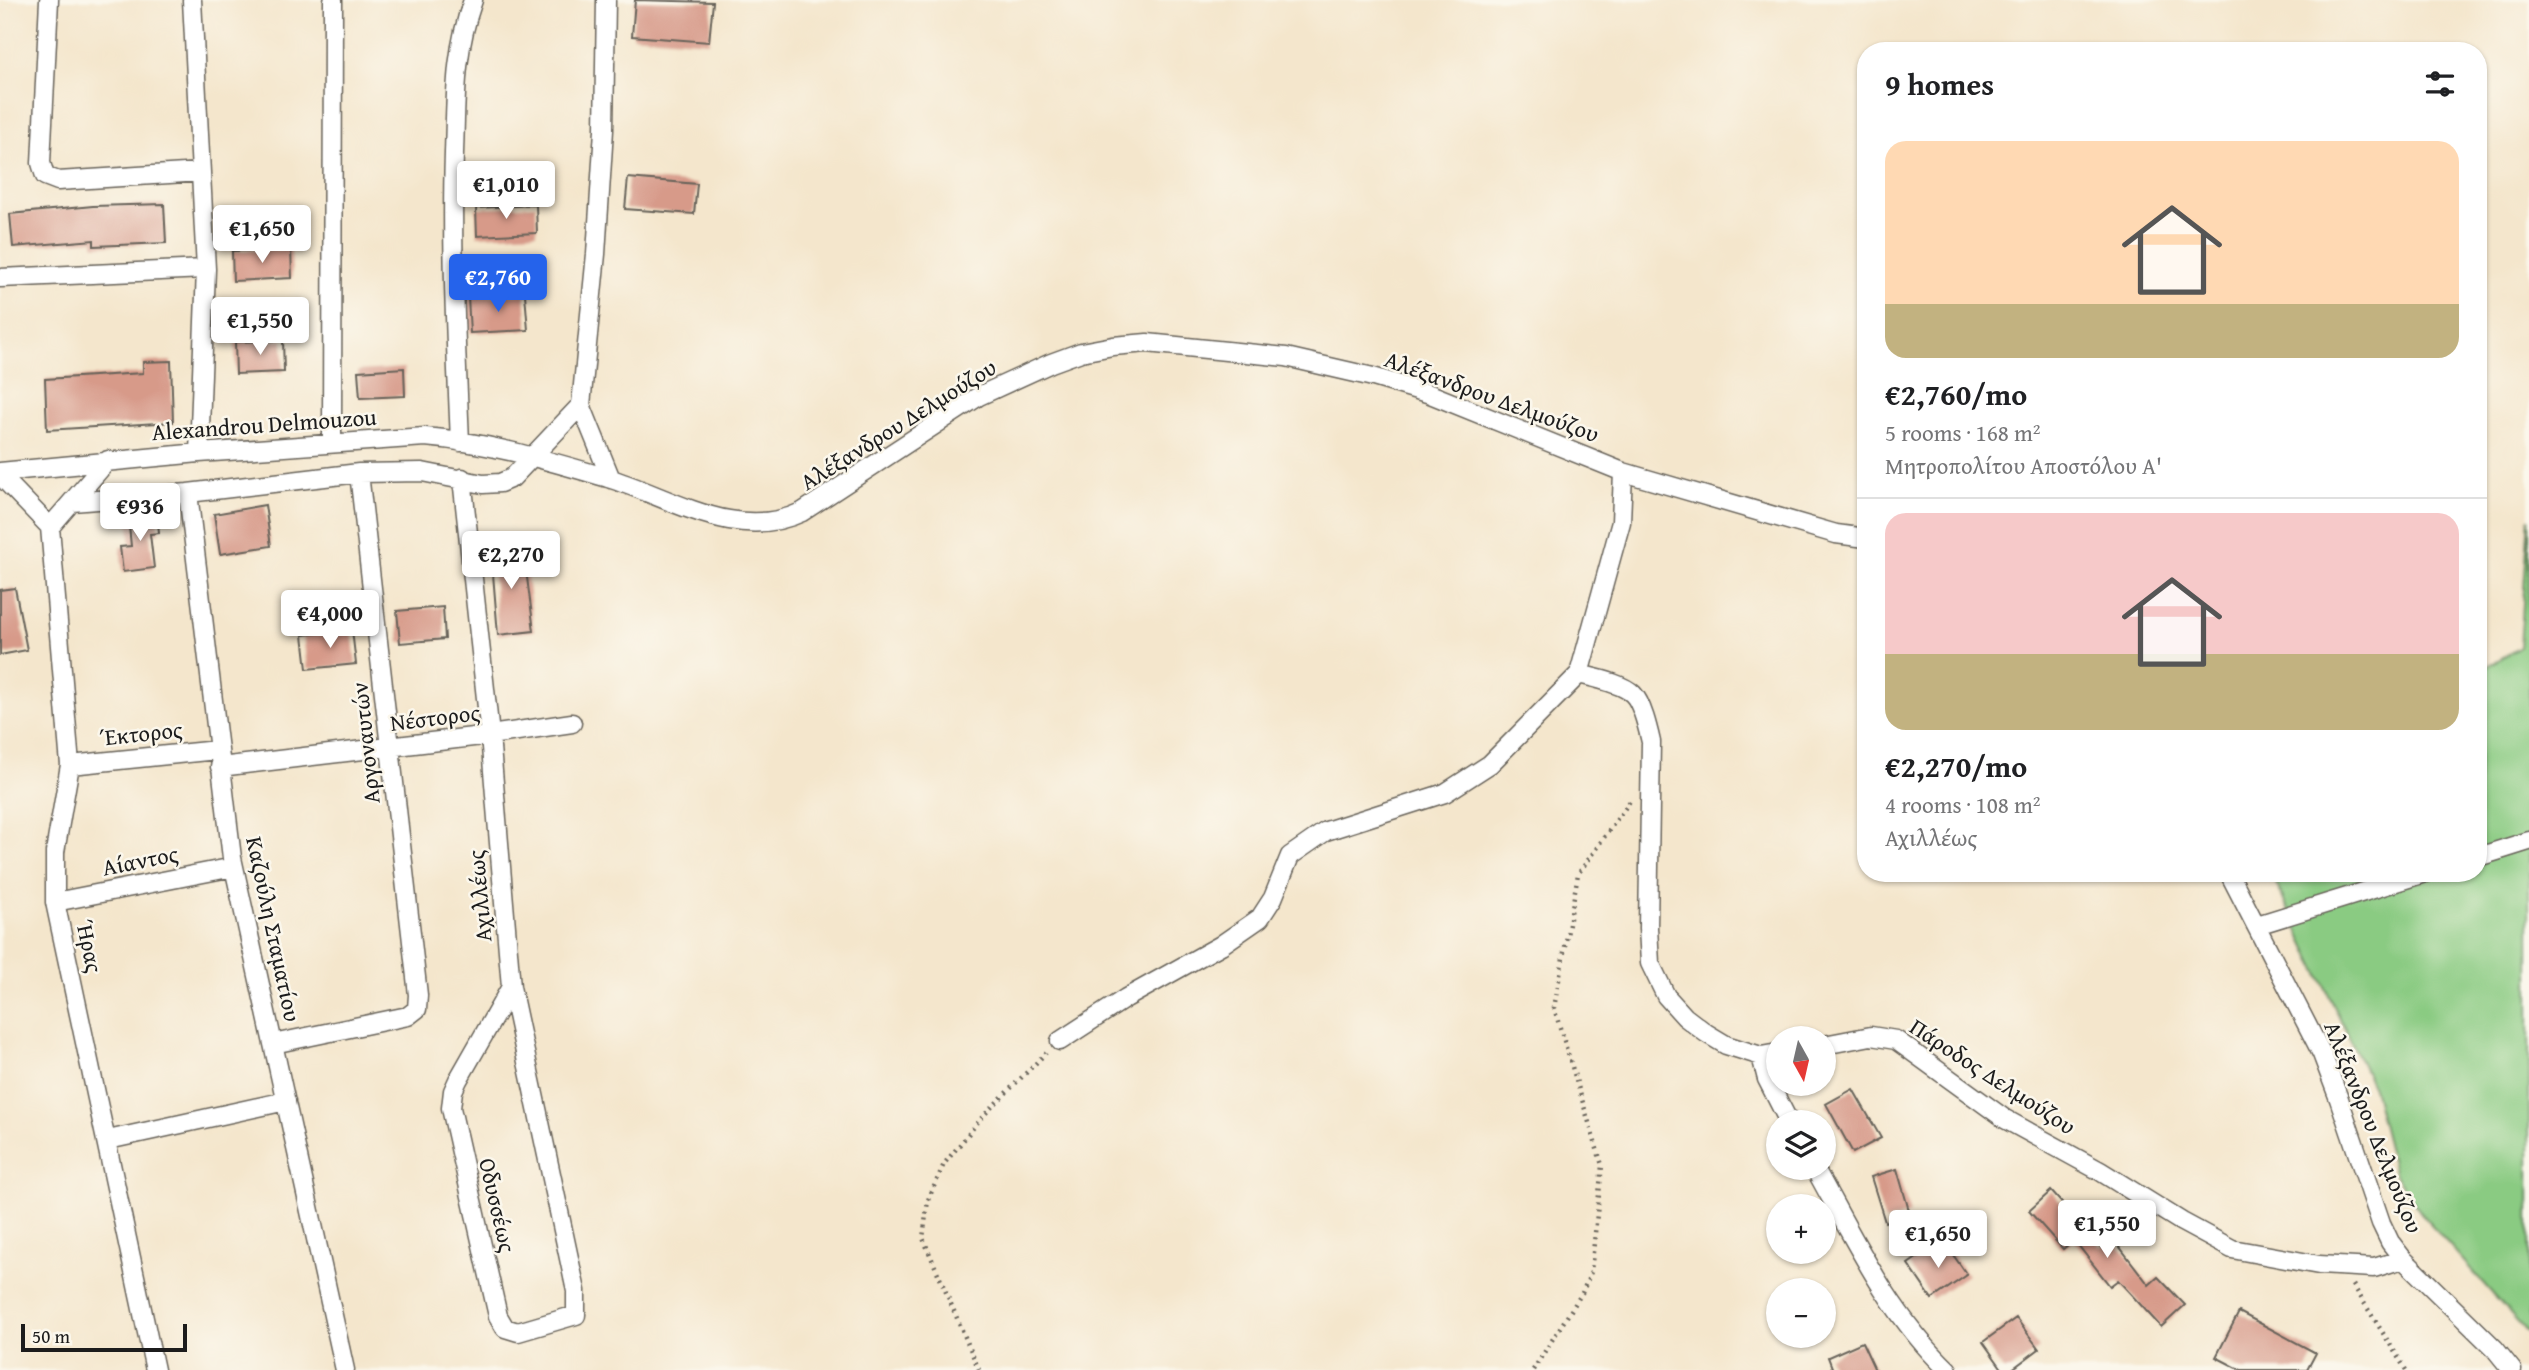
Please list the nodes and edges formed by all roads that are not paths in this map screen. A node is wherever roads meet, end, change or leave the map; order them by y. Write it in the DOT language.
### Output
graph roads {
  1 [pos="49,0"];
  2 [pos="192,0"];
  3 [pos="333,0"];
  4 [pos="473,0"];
  5 [pos="606,0"];
  6 [pos="201,172"];
  7 [pos="206,269"];
  8 [pos="0,278"];
  9 [pos="581,405"];
  10 [pos="460,442"];
  11 [pos="332,443"];
  12 [pos="199,453"];
  13 [pos="531,457"];
  14 [pos="108,460"];
  15 [pos="1623,472"];
  16 [pos="0,473"];
  17 [pos="359,473"];
  18 [pos="461,478"];
  19 [pos="611,479"];
  20 [pos="188,493"];
  21 [pos="72,502"];
  22 [pos="50,527"];
  23 [pos="1857,537"];
  24 [pos="1579,674"];
  25 [pos="572,723"];
  26 [pos="490,735"];
  27 [pos="390,747"];
  28 [pos="219,758"];
  29 [pos="70,765"];
  30 [pos="2529,841"];
  31 [pos="2487,854"];
  32 [pos="234,867"];
  33 [pos="2234,882"];
  34 [pos="2395,882"];
  35 [pos="55,902"];
  36 [pos="2256,925"];
  37 [pos="511,988"];
  38 [pos="1060,1041"];
  39 [pos="1836,1043"];
  40 [pos="273,1044"];
  41 [pos="1766,1053"];
  42 [pos="286,1101"];
  43 [pos="108,1140"];
  44 [pos="1821,1180"];
  45 [pos="2403,1259"];
  46 [pos="505,1328"];
  47 [pos="155,1370"];
  48 [pos="345,1370"];
  49 [pos="1948,1370"];
  50 [pos="2512,1370"];
  1 -- 6 [label="street"];
  2 -- 6 [label="street"];
  3 -- 11 [label="street"];
  4 -- 10 [label="street"];
  5 -- 9 [label="street"];
  6 -- 7 [label="street"];
  7 -- 8 [label="street"];
  7 -- 12 [label="street"];
  9 -- 13 [label="street"];
  9 -- 19 [label="street"];
  10 -- 11 [label="street, Alexandrou Delmouzou"];
  10 -- 13 [label="street, Alexandrou Delmouzou"];
  11 -- 12 [label="street, Alexandrou Delmouzou"];
  12 -- 14 [label="street, Alexandrou Delmouzou"];
  13 -- 18 [label="street"];
  13 -- 19 [label="street, Αλέξανδρου Δελμούζου"];
  14 -- 16 [label="street, Alexandrou Delmouzou"];
  14 -- 21 [label="street"];
  15 -- 19 [label="street, Αλέξανδρου Δελμούζου"];
  15 -- 23 [label="street, Αλέξανδρου Δελμούζου"];
  15 -- 24 [label="street"];
  16 -- 22 [label="street"];
  17 -- 18 [label="street"];
  17 -- 20 [label="street"];
  17 -- 27 [label="street, Αργοναυτών"];
  18 -- 26 [label="street, Αχιλλέως"];
  20 -- 21 [label="street"];
  20 -- 28 [label="street, Καζούλη Σταματίου"];
  21 -- 22 [label="street"];
  22 -- 29 [label="street, Ήρας"];
  24 -- 38 [label="street"];
  24 -- 41 [label="street"];
  25 -- 26 [label="street, Νέστορος"];
  26 -- 27 [label="street, Νέστορος"];
  26 -- 37 [label="street, Αχιλλέως"];
  27 -- 28 [label="street, Νέστορος"];
  27 -- 40 [label="street, Αργοναυτών"];
  28 -- 29 [label="street, Έκτορος"];
  28 -- 32 [label="street, Καζούλη Σταματίου"];
  29 -- 35 [label="street, Ήρας"];
  30 -- 31 [label="street"];
  32 -- 35 [label="street, Αίαντος"];
  32 -- 40 [label="street, Καζούλη Σταματίου"];
  33 -- 36 [label="street, Αλέξανδρου Δελμούζου"];
  34 -- 36 [label="street"];
  35 -- 43 [label="street, Ήρας"];
  36 -- 45 [label="street, Αλέξανδρου Δελμούζου"];
  37 -- 46 [label="street, Οδυσσέως"];
  37 -- 46 [label="street, Αχιλλέως"];
  39 -- 45 [label="street, Πάροδος Δελμούζου"];
  40 -- 42 [label="street, Καζούλη Σταματίου"];
  42 -- 43 [label="street"];
  42 -- 48 [label="street, Καζούλη Σταματίου"];
  43 -- 47 [label="street, Ήρας"];
  44 -- 49 [label="street"];
  45 -- 50 [label="street, Αλέξανδρου Δελμούζου"];
}
